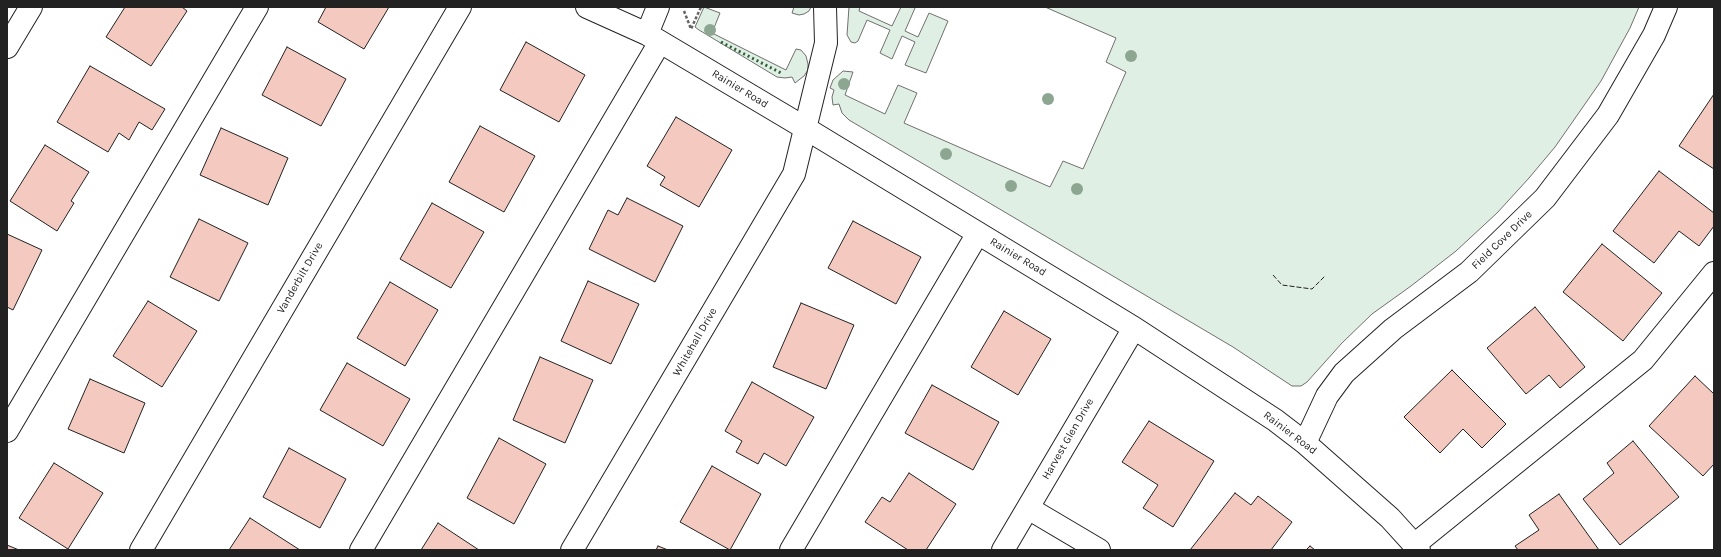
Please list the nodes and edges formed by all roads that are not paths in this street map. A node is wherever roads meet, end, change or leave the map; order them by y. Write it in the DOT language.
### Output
graph roads {
  1 [pos="31,7"];
  2 [pos="256,7"];
  3 [pos="460,7"];
  4 [pos="587,7"];
  5 [pos="658,7"];
  6 [pos="825,7"];
  7 [pos="1666,7"];
  8 [pos="653,38"];
  9 [pos="7,47"];
  10 [pos="805,128"];
  11 [pos="978,233"];
  12 [pos="1714,273"];
  13 [pos="1134,328"];
  14 [pos="7,431"];
  15 [pos="1305,443"];
  16 [pos="1028,508"];
  17 [pos="1416,547"];
  18 [pos="141,550"];
  19 [pos="361,550"];
  20 [pos="572,550"];
  21 [pos="791,550"];
  22 [pos="1003,550"];
  23 [pos="1099,550"];
  1 -- 9 [label="street"];
  2 -- 14 [label="street"];
  3 -- 18 [label="street, Vanderbilt Drive"];
  4 -- 8 [label="street, Rainier Road"];
  5 -- 8 [label="street"];
  6 -- 10 [label="street, Whitehall Drive"];
  7 -- 15 [label="street, Field Cove Drive"];
  8 -- 10 [label="street, Rainier Road"];
  8 -- 19 [label="street"];
  10 -- 11 [label="street, Rainier Road"];
  10 -- 20 [label="street, Whitehall Drive"];
  11 -- 13 [label="street, Rainier Road"];
  11 -- 21 [label="street"];
  12 -- 17 [label="street"];
  13 -- 15 [label="street, Rainier Road"];
  13 -- 16 [label="street, Harvest Glen Drive"];
  15 -- 17 [label="street, Rainier Road"];
  16 -- 22 [label="street, Harvest Glen Drive"];
  16 -- 23 [label="street"];
}
